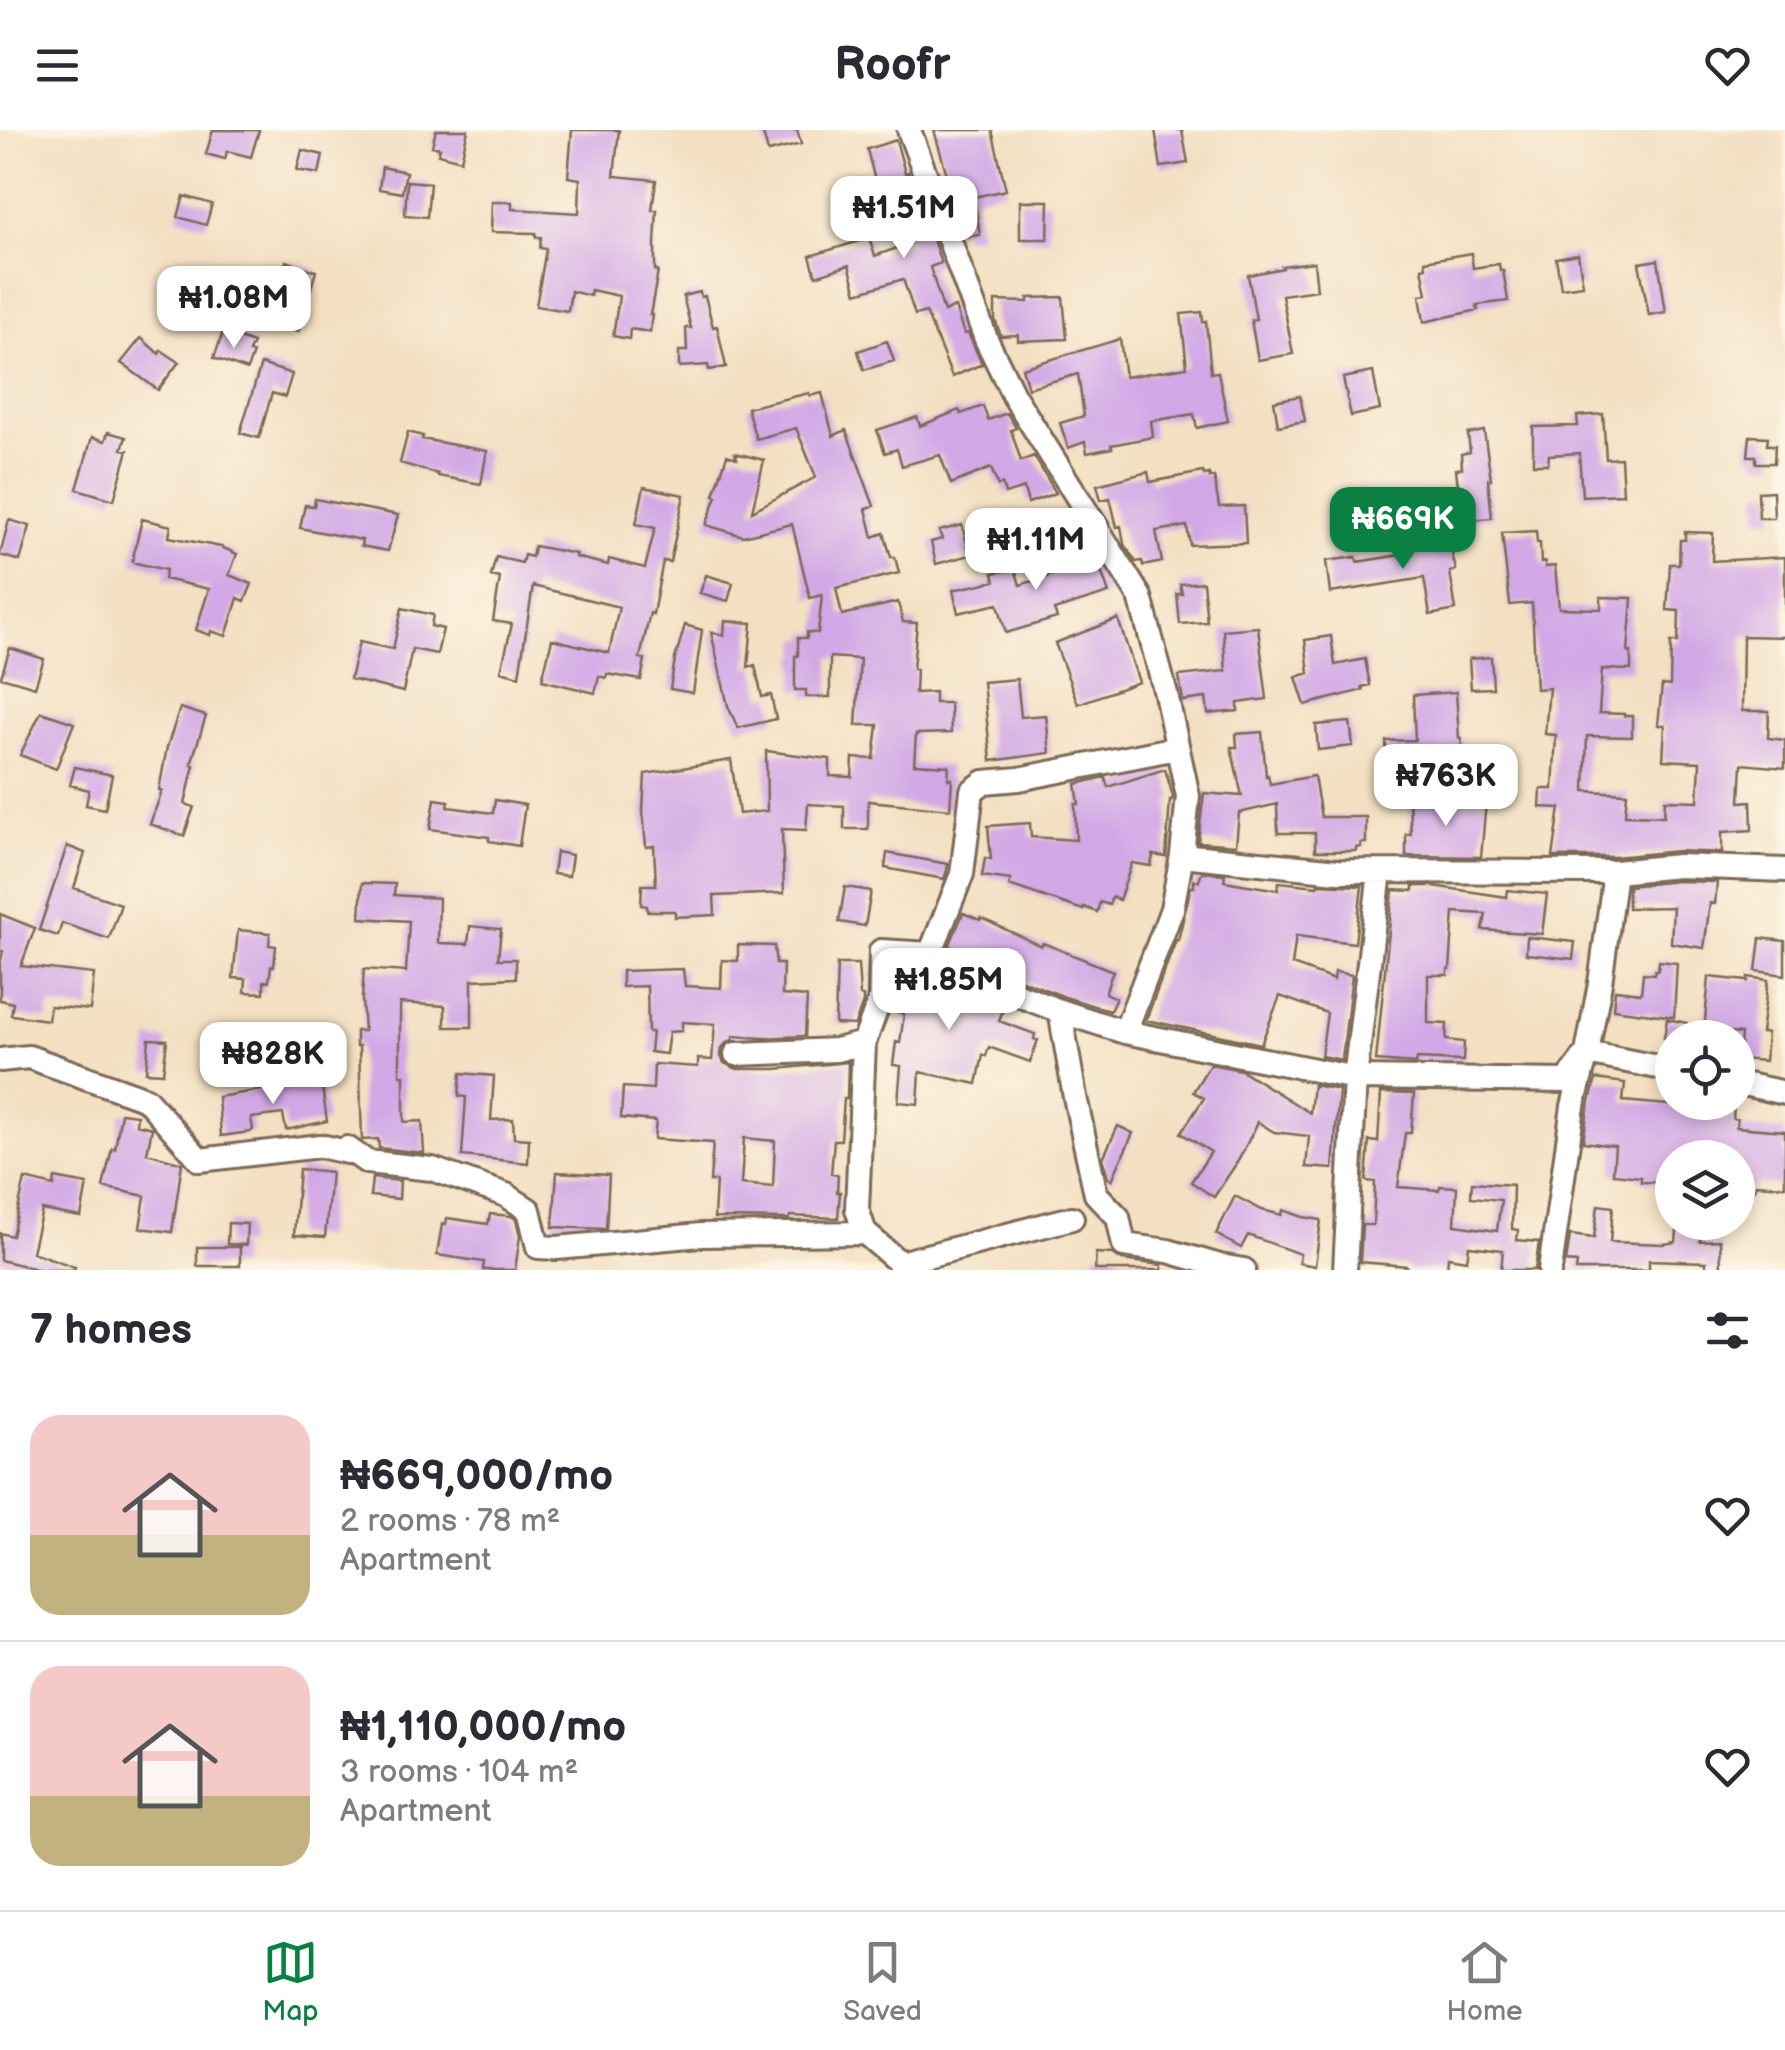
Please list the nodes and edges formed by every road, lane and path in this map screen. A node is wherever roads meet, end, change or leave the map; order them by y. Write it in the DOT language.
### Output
graph roads {
  1 [pos="909,130"];
  2 [pos="1178,748"];
  3 [pos="1182,856"];
  4 [pos="1785,870"];
  5 [pos="1380,872"];
  6 [pos="1615,872"];
  7 [pos="881,951"];
  8 [pos="1060,1010"];
  9 [pos="1125,1032"];
  10 [pos="864,1043"];
  11 [pos="1587,1052"];
  12 [pos="736,1054"];
  13 [pos="0,1060"];
  14 [pos="1655,1066"];
  15 [pos="1356,1078"];
  16 [pos="1755,1087"];
  17 [pos="1785,1093"];
  18 [pos="1072,1218"];
  19 [pos="865,1234"];
  20 [pos="902,1266"];
  21 [pos="1244,1270"];
  22 [pos="1346,1270"];
  23 [pos="1550,1270"];
  1 -- 2 [label="street"];
  2 -- 3 [label="street"];
  2 -- 7 [label="street"];
  3 -- 5 [label="street"];
  3 -- 9 [label="street"];
  4 -- 6 [label="street"];
  5 -- 6 [label="street"];
  5 -- 15 [label="street"];
  6 -- 11 [label="street"];
  7 -- 8 [label="street"];
  7 -- 10 [label="street"];
  8 -- 9 [label="street"];
  8 -- 21 [label="street"];
  9 -- 15 [label="street"];
  10 -- 12 [label="street"];
  10 -- 19 [label="street"];
  11 -- 14 [label="street"];
  11 -- 15 [label="street"];
  11 -- 23 [label="street"];
  13 -- 19 [label="street"];
  15 -- 22 [label="street"];
  16 -- 17 [label="street"];
  18 -- 20 [label="street"];
  19 -- 20 [label="street"];
}
